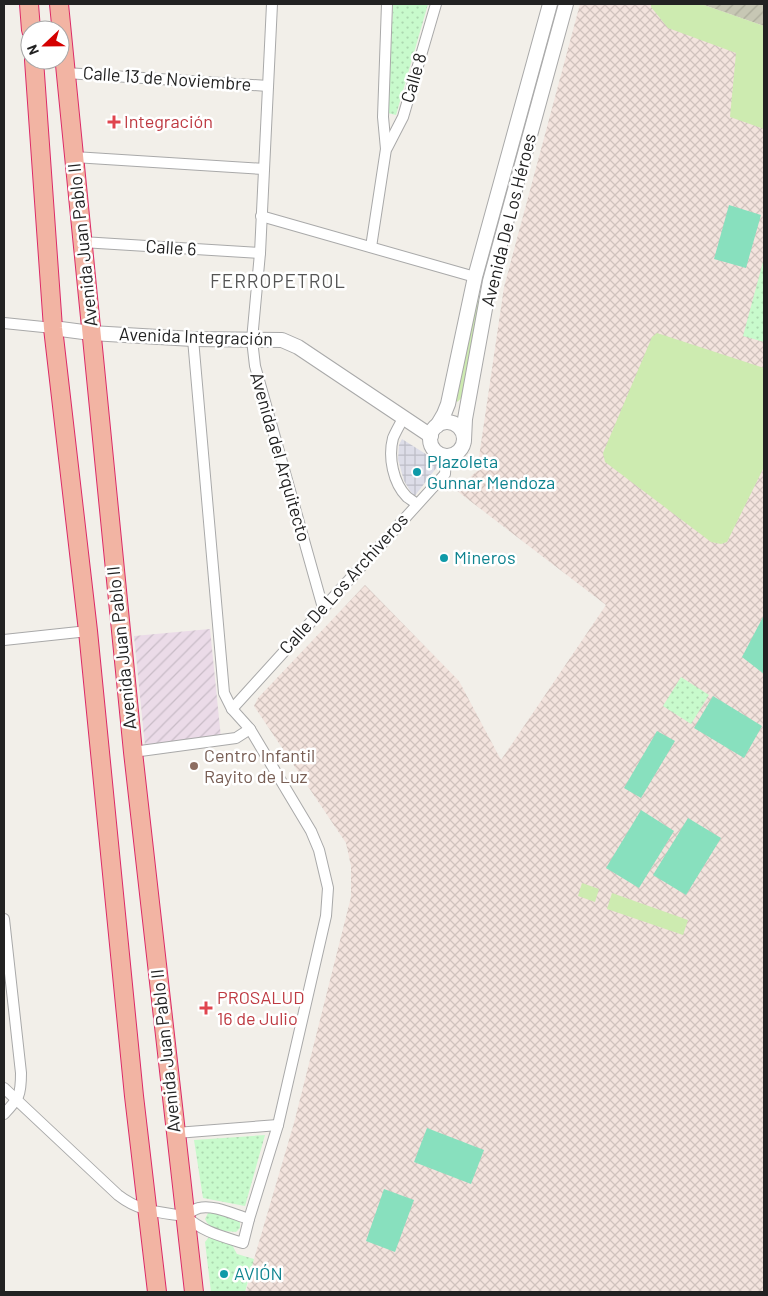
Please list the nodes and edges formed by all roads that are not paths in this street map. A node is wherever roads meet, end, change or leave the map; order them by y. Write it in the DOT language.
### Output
graph roads {
  1 [pos="29,4"];
  2 [pos="59,4"];
  3 [pos="272,4"];
  4 [pos="387,4"];
  5 [pos="436,4"];
  6 [pos="550,4"];
  7 [pos="566,4"];
  8 [pos="30,20"];
  9 [pos="35,70"];
  10 [pos="66,73"];
  11 [pos="268,86"];
  12 [pos="386,149"];
  13 [pos="74,157"];
  14 [pos="264,169"];
  15 [pos="262,216"];
  16 [pos="82,242"];
  17 [pos="371,248"];
  18 [pos="260,253"];
  19 [pos="476,277"];
  20 [pos="4,323"];
  21 [pos="54,328"];
  22 [pos="91,333"];
  23 [pos="193,339"];
  24 [pos="252,340"];
  25 [pos="404,417"];
  26 [pos="434,431"];
  27 [pos="464,440"];
  28 [pos="446,456"];
  29 [pos="417,504"];
  30 [pos="323,608"];
  31 [pos="88,631"];
  32 [pos="4,640"];
  33 [pos="232,709"];
  34 [pos="250,729"];
  35 [pos="133,752"];
  36 [pos="4,919"];
  37 [pos="4,1088"];
  38 [pos="17,1100"];
  39 [pos="4,1114"];
  40 [pos="278,1125"];
  41 [pos="176,1133"];
  42 [pos="148,1211"];
  43 [pos="185,1216"];
  44 [pos="249,1219"];
  45 [pos="157,1292"];
  46 [pos="194,1292"];
  1 -- 8 [label="highway"];
  2 -- 10 [label="highway, Avenida Juan Pablo II"];
  3 -- 11 [label="street, Avenida del Arquitecto"];
  4 -- 12 [label="street"];
  5 -- 12 [label="street, Calle 8"];
  6 -- 19 [label="street, Avenida De Los Héroes"];
  7 -- 27 [label="street, Avenida De Los Héroes"];
  9 -- 21 [label="highway, Avenida Juan Pablo II"];
  10 -- 11 [label="street, Calle 13 de Noviembre"];
  10 -- 13 [label="highway, Avenida Juan Pablo II"];
  11 -- 14 [label="street, Avenida del Arquitecto"];
  12 -- 17 [label="street"];
  13 -- 14 [label="street"];
  13 -- 16 [label="highway, Avenida Juan Pablo II"];
  14 -- 15 [label="street, Avenida del Arquitecto"];
  15 -- 17 [label="street"];
  15 -- 18 [label="street, Avenida del Arquitecto"];
  16 -- 18 [label="street, Calle 6"];
  16 -- 22 [label="highway, Avenida Juan Pablo II"];
  17 -- 19 [label="street"];
  18 -- 24 [label="street, Avenida del Arquitecto"];
  19 -- 26 [label="street, Avenida De Los Héroes"];
  20 -- 21 [label="street"];
  21 -- 22 [label="street, Avenida Integración"];
  21 -- 31 [label="highway, Avenida Juan Pablo II"];
  22 -- 23 [label="street, Avenida Integración"];
  22 -- 35 [label="highway, Avenida Juan Pablo II"];
  23 -- 24 [label="street, Avenida Integración"];
  23 -- 33 [label="street"];
  24 -- 25 [label="street, Avenida Integración"];
  24 -- 30 [label="street, Avenida del Arquitecto"];
  25 -- 26 [label="street, Avenida Integración"];
  25 -- 29 [label="street"];
  26 -- 27 [label="street"];
  26 -- 28 [label="street"];
  27 -- 28 [label="street"];
  28 -- 29 [label="street, Calle De Los Archiveros"];
  29 -- 30 [label="street, Calle De Los Archiveros"];
  30 -- 33 [label="street, Calle De Los Archiveros"];
  31 -- 32 [label="street"];
  31 -- 42 [label="highway, Avenida Juan Pablo II"];
  33 -- 34 [label="street"];
  34 -- 35 [label="street"];
  34 -- 40 [label="street"];
  35 -- 41 [label="highway, Avenida Juan Pablo II"];
  36 -- 38 [label="street"];
  37 -- 38 [label="street"];
  38 -- 39 [label="street"];
  38 -- 42 [label="street"];
  40 -- 41 [label="street"];
  40 -- 44 [label="street"];
  41 -- 43 [label="highway, Avenida Juan Pablo II"];
  42 -- 43 [label="street"];
  42 -- 45 [label="highway, Avenida Juan Pablo II"];
  43 -- 44 [label="street"];
  43 -- 44 [label="street"];
  43 -- 46 [label="highway, Avenida Juan Pablo II"];
}
